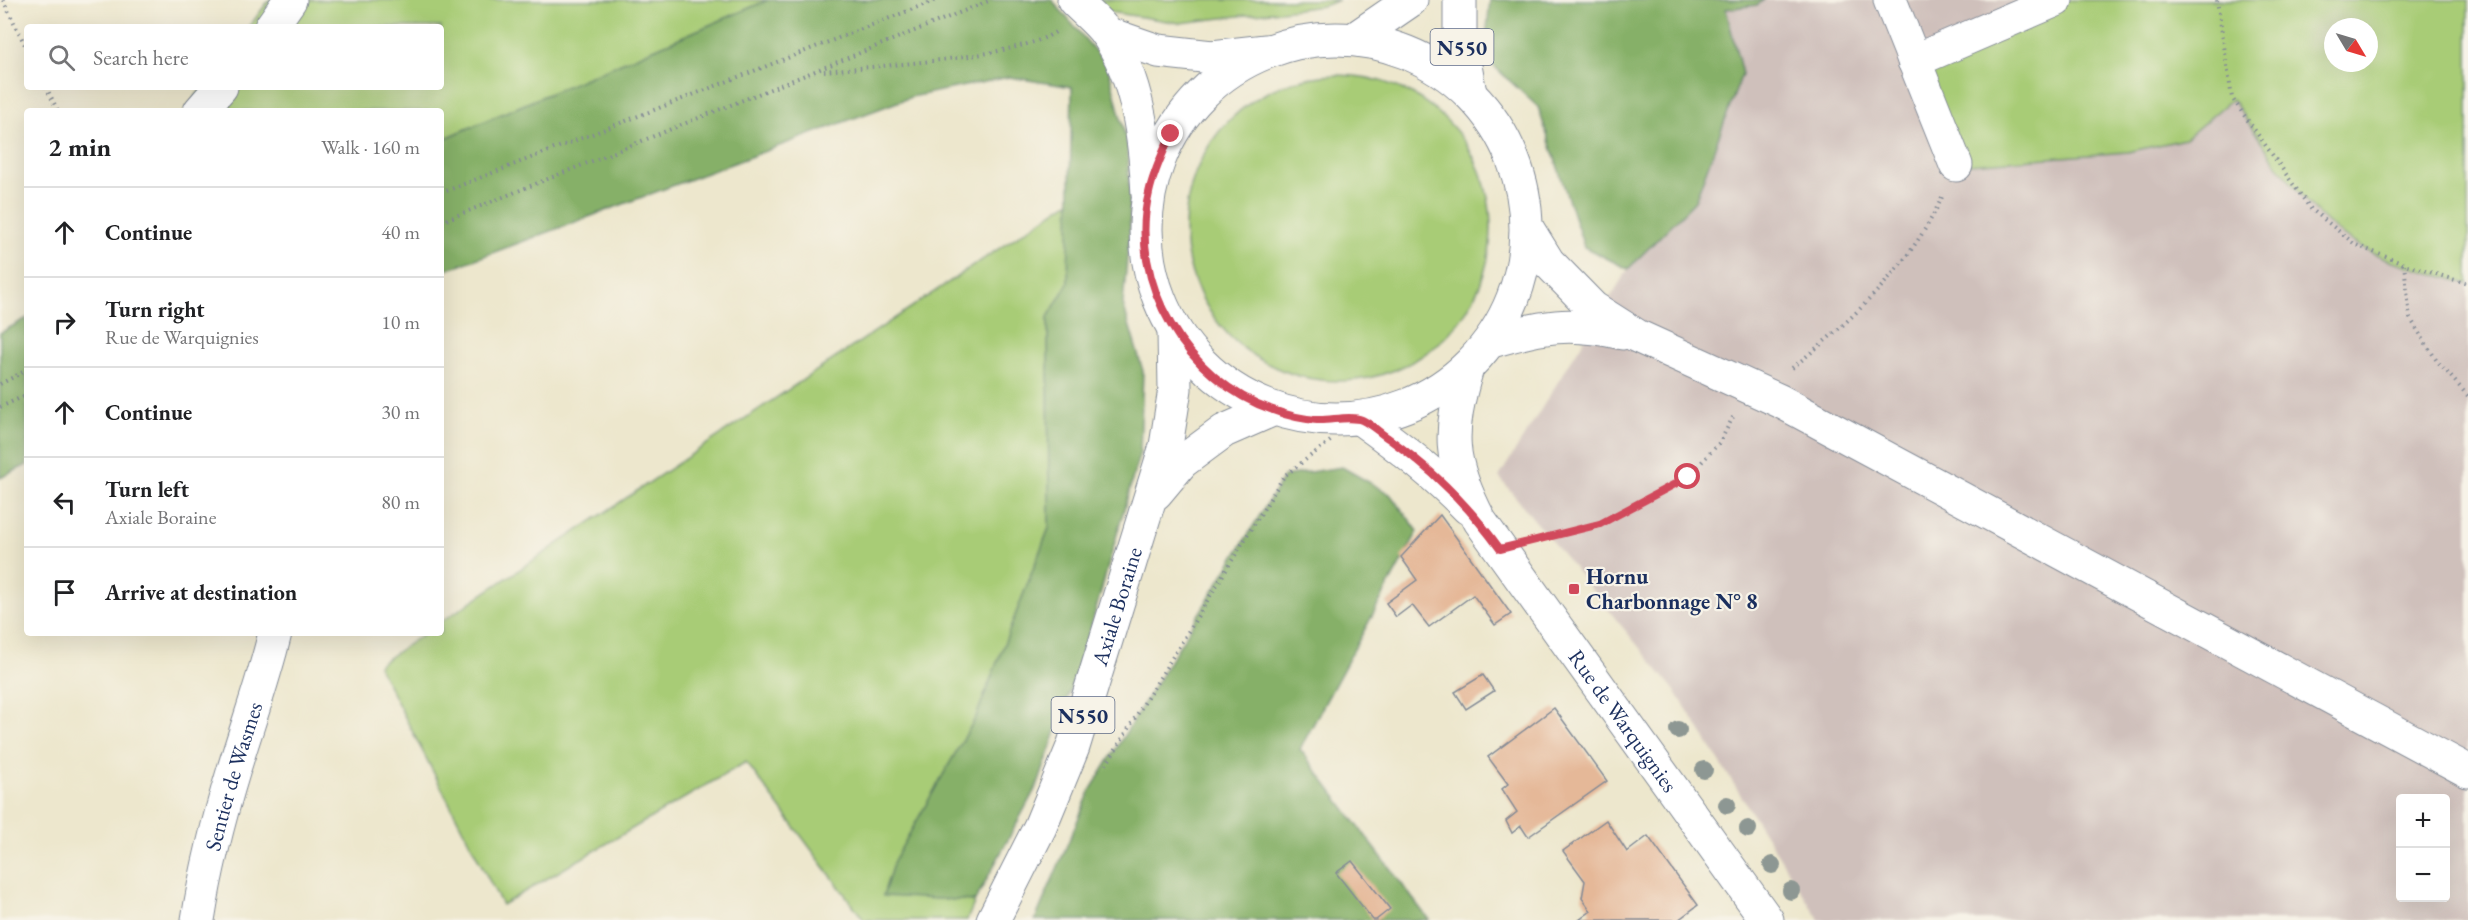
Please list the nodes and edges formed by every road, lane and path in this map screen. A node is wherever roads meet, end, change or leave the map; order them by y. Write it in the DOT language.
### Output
graph roads {
  1 [pos="3,0"];
  2 [pos="290,0"];
  3 [pos="936,0"];
  4 [pos="991,0"];
  5 [pos="1074,0"];
  6 [pos="1411,0"];
  7 [pos="1460,0"];
  8 [pos="1890,0"];
  9 [pos="2056,0"];
  10 [pos="2217,0"];
  11 [pos="273,24"];
  12 [pos="1106,33"];
  13 [pos="1047,39"];
  14 [pos="1354,39"];
  15 [pos="24,43"];
  16 [pos="1266,51"];
  17 [pos="1914,61"];
  18 [pos="817,72"];
  19 [pos="48,90"];
  20 [pos="218,90"];
  21 [pos="1470,93"];
  22 [pos="56,108"];
  23 [pos="203,108"];
  24 [pos="1956,165"];
  25 [pos="444,192"];
  26 [pos="1148,194"];
  27 [pos="444,221"];
  28 [pos="1527,228"];
  29 [pos="2404,264"];
  30 [pos="2468,284"];
  31 [pos="1174,332"];
  32 [pos="1637,336"];
  33 [pos="1492,340"];
  34 [pos="1467,368"];
  35 [pos="24,372"];
  36 [pos="0,384"];
  37 [pos="1761,392"];
  38 [pos="24,396"];
  39 [pos="2468,396"];
  40 [pos="0,407"];
  41 [pos="1272,410"];
  42 [pos="1360,419"];
  43 [pos="1149,501"];
  44 [pos="1480,520"];
  45 [pos="1500,549"];
  46 [pos="274,636"];
  47 [pos="1103,769"];
  48 [pos="2468,771"];
  49 [pos="198,920"];
  50 [pos="993,920"];
  51 [pos="1767,920"];
  1 -- 15 [label="path"];
  2 -- 11 [label="street"];
  3 -- 25 [label="path"];
  4 -- 18 [label="path"];
  5 -- 12 [label="street"];
  6 -- 14 [label="street"];
  7 -- 21 [label="street, N550"];
  8 -- 17 [label="street"];
  9 -- 17 [label="street"];
  10 -- 29 [label="path"];
  12 -- 16 [label="street"];
  12 -- 26 [label="street"];
  13 -- 18 [label="path"];
  14 -- 16 [label="street"];
  14 -- 21 [label="street"];
  16 -- 26 [label="street"];
  17 -- 24 [label="street"];
  18 -- 27 [label="path"];
  19 -- 22 [label="path"];
  20 -- 23 [label="street"];
  21 -- 28 [label="street"];
  24 -- 37 [label="path"];
  26 -- 31 [label="street"];
  28 -- 32 [label="street"];
  28 -- 33 [label="street"];
  29 -- 30 [label="path"];
  29 -- 39 [label="path"];
  31 -- 41 [label="street"];
  31 -- 43 [label="street"];
  32 -- 33 [label="street"];
  32 -- 37 [label="street"];
  33 -- 34 [label="street"];
  34 -- 42 [label="street"];
  34 -- 44 [label="street"];
  35 -- 36 [label="path"];
  37 -- 45 [label="path"];
  37 -- 48 [label="street"];
  38 -- 40 [label="path"];
  41 -- 42 [label="street"];
  41 -- 43 [label="street, Axiale Boraine / N550"];
  42 -- 44 [label="street"];
  42 -- 47 [label="path"];
  43 -- 50 [label="street, Axiale Boraine / N550"];
  44 -- 45 [label="street, Rue de Warquignies"];
  45 -- 51 [label="street, Rue de Warquignies"];
  46 -- 49 [label="street, Sentier de Wasmes"];
}
